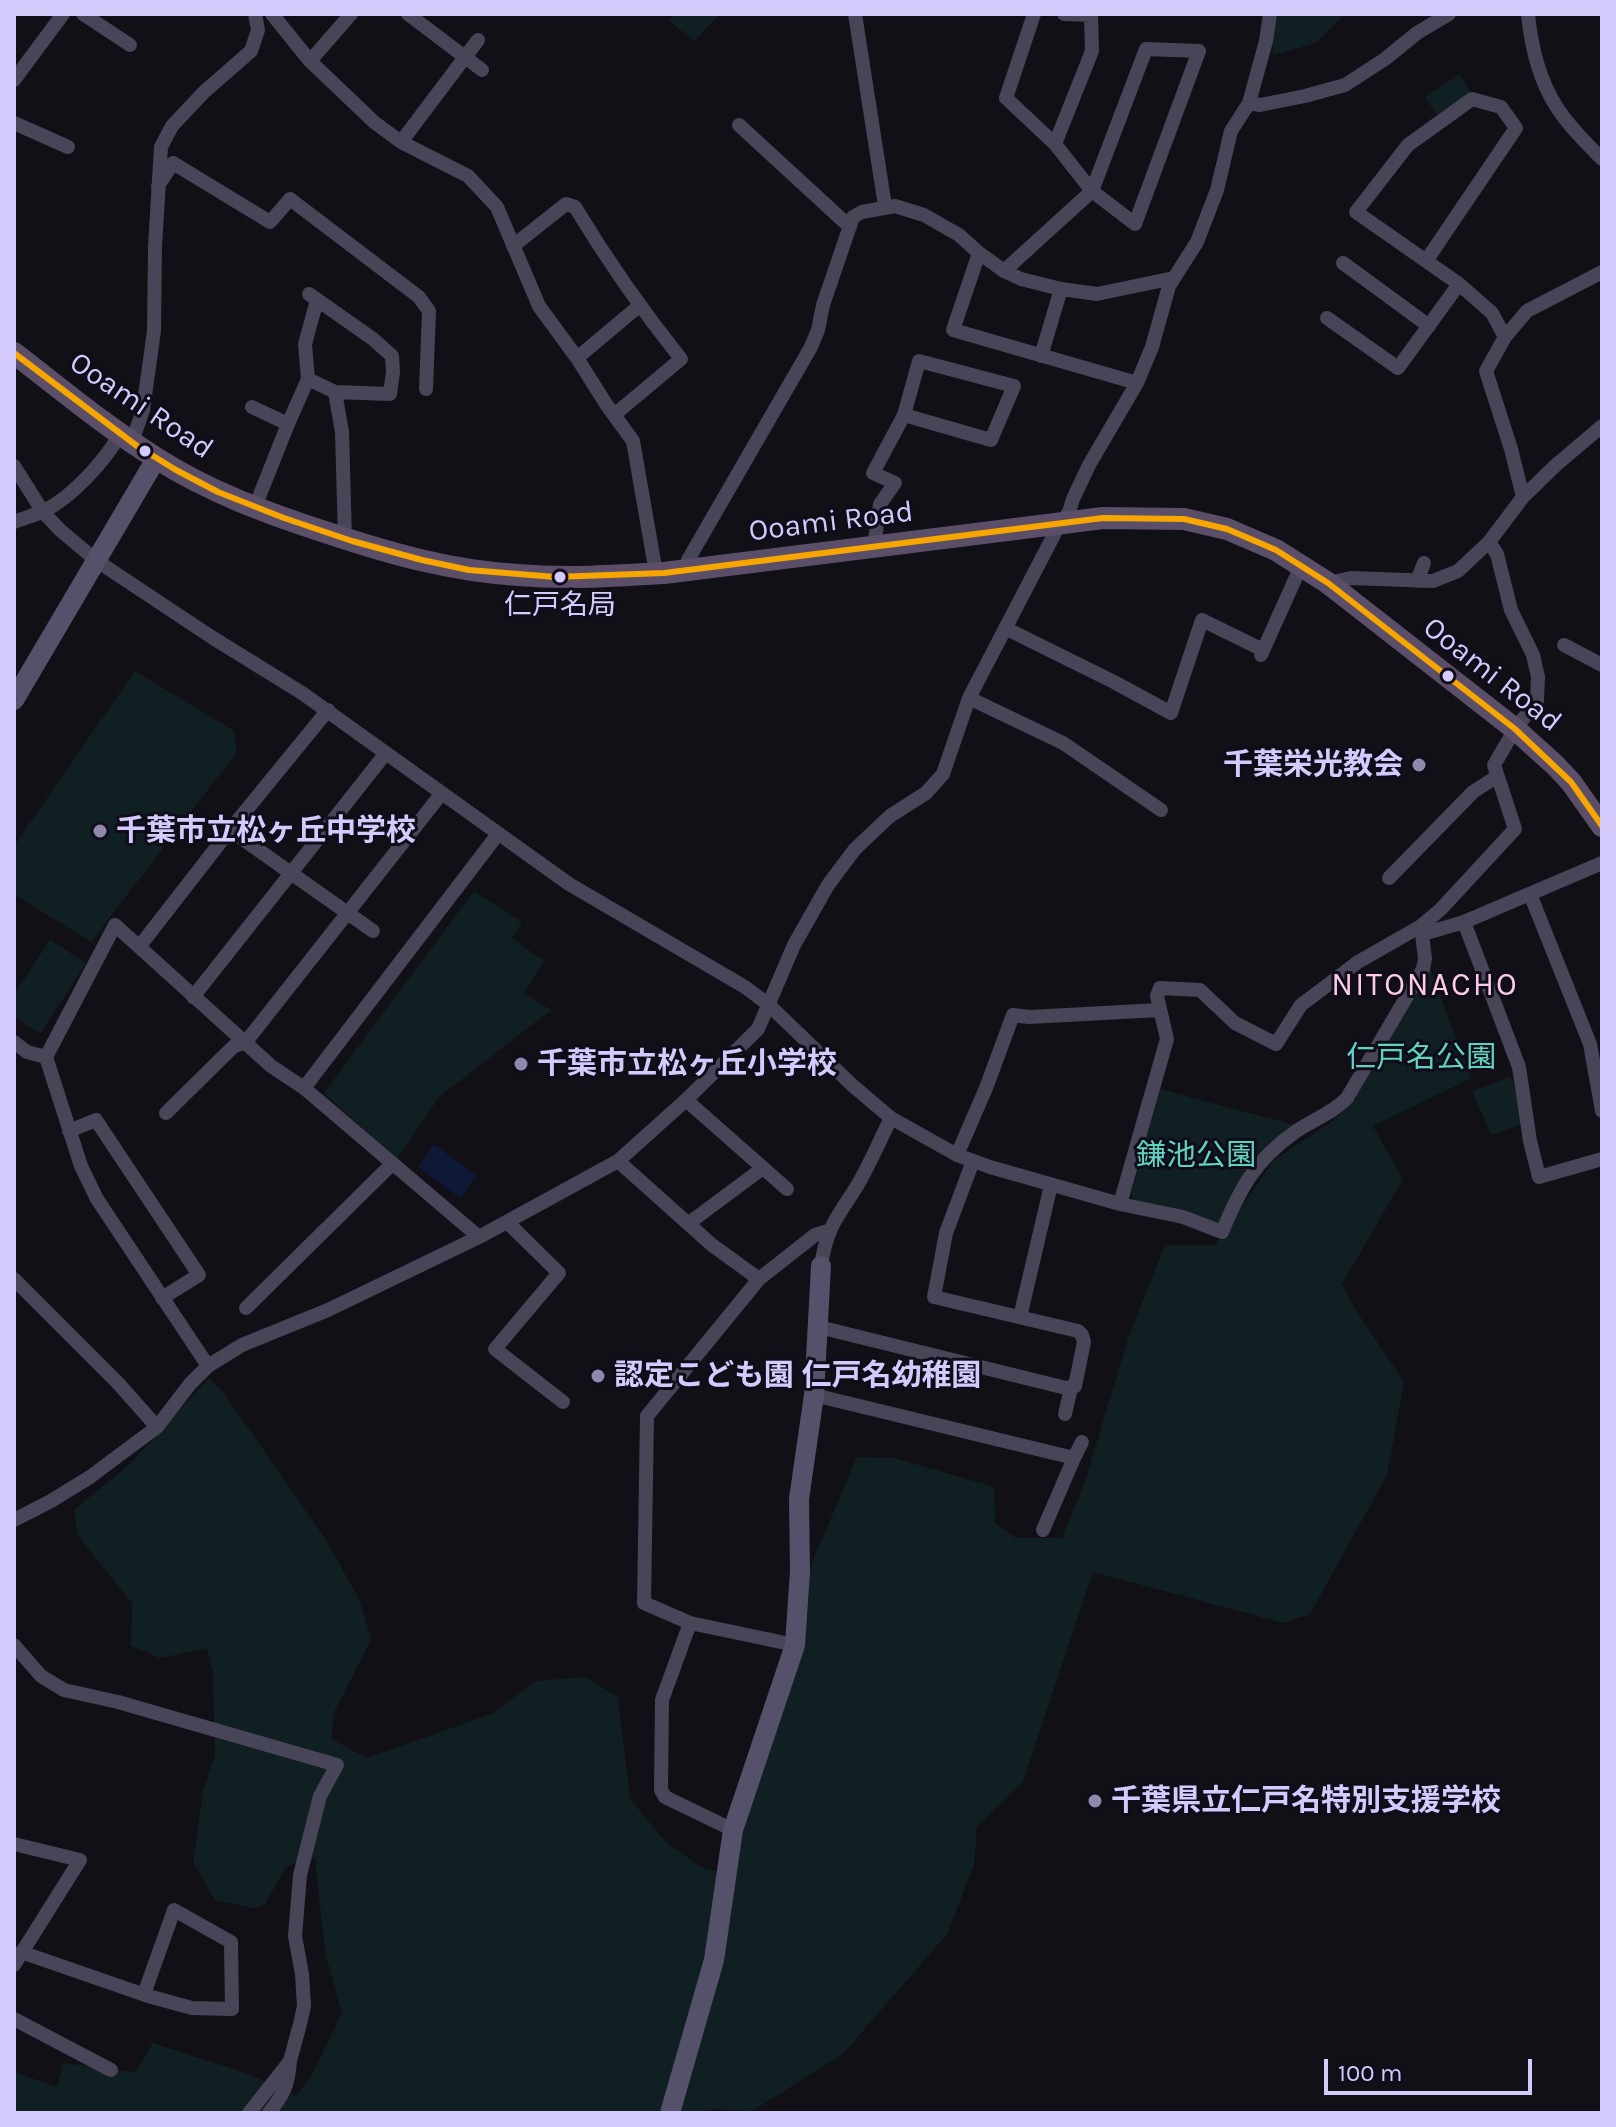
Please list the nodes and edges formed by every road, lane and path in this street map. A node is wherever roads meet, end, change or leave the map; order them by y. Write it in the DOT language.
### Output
graph roads {
  1 [pos="63,14"];
  2 [pos="83,14"];
  3 [pos="255,14"];
  4 [pos="272,14"];
  5 [pos="351,14"];
  6 [pos="408,14"];
  7 [pos="855,14"];
  8 [pos="1034,14"];
  9 [pos="1064,14"];
  10 [pos="1270,14"];
  11 [pos="1449,14"];
  12 [pos="1528,14"];
  13 [pos="478,40"];
  14 [pos="130,45"];
  15 [pos="465,57"];
  16 [pos="310,61"];
  17 [pos="482,70"];
  18 [pos="14,80"];
  19 [pos="1249,103"];
  20 [pos="14,123"];
  21 [pos="739,125"];
  22 [pos="401,142"];
  23 [pos="1055,144"];
  24 [pos="68,147"];
  25 [pos="1602,159"];
  26 [pos="157,188"];
  27 [pos="1092,191"];
  28 [pos="885,206"];
  29 [pos="850,227"];
  30 [pos="513,246"];
  31 [pos="979,253"];
  32 [pos="1426,261"];
  33 [pos="1343,263"];
  34 [pos="1004,271"];
  35 [pos="1602,272"];
  36 [pos="1174,278"];
  37 [pos="1459,284"];
  38 [pos="1061,289"];
  39 [pos="639,306"];
  40 [pos="1327,318"];
  41 [pos="1429,326"];
  42 [pos="1505,337"];
  43 [pos="14,353"];
  44 [pos="1041,356"];
  45 [pos="577,358"];
  46 [pos="308,379"];
  47 [pos="1137,383"];
  48 [pos="426,389"];
  49 [pos="335,392"];
  50 [pos="252,407"];
  51 [pos="614,415"];
  52 [pos="904,415"];
  53 [pos="288,424"];
  54 [pos="1602,426"];
  55 [pos="126,438"];
  56 [pos="156,459"];
  57 [pos="14,466"];
  58 [pos="1523,497"];
  59 [pos="255,507"];
  60 [pos="43,512"];
  61 [pos="14,522"];
  62 [pos="1064,522"];
  63 [pos="345,539"];
  64 [pos="1489,542"];
  65 [pos="874,546"];
  66 [pos="97,561"];
  67 [pos="1424,563"];
  68 [pos="1301,566"];
  69 [pos="691,570"];
  70 [pos="656,573"];
  71 [pos="1417,581"];
  72 [pos="1328,583"];
  73 [pos="1005,628"];
  74 [pos="1564,645"];
  75 [pos="1602,665"];
  76 [pos="969,698"];
  77 [pos="14,700"];
  78 [pos="328,710"];
  79 [pos="1515,729"];
  80 [pos="386,753"];
  81 [pos="1496,777"];
  82 [pos="442,793"];
  83 [pos="1161,810"];
  84 [pos="1602,826"];
  85 [pos="230,830"];
  86 [pos="498,834"];
  87 [pos="1602,863"];
  88 [pos="291,874"];
  89 [pos="1389,878"];
  90 [pos="1530,894"];
  91 [pos="348,914"];
  92 [pos="1464,922"];
  93 [pos="1422,930"];
  94 [pos="373,931"];
  95 [pos="139,947"];
  96 [pos="193,997"];
  97 [pos="769,1005"];
  98 [pos="1160,1010"];
  99 [pos="14,1042"];
  100 [pos="245,1043"];
  101 [pos="46,1057"];
  102 [pos="304,1088"];
  103 [pos="686,1100"];
  104 [pos="1602,1111"];
  105 [pos="166,1113"];
  106 [pos="891,1118"];
  107 [pos="69,1131"];
  108 [pos="957,1155"];
  109 [pos="1602,1159"];
  110 [pos="618,1161"];
  111 [pos="973,1161"];
  112 [pos="392,1164"];
  113 [pos="763,1168"];
  114 [pos="1051,1185"];
  115 [pos="787,1189"];
  116 [pos="1120,1204"];
  117 [pos="507,1222"];
  118 [pos="689,1223"];
  119 [pos="828,1231"];
  120 [pos="479,1237"];
  121 [pos="821,1266"];
  122 [pos="14,1279"];
  123 [pos="759,1279"];
  124 [pos="162,1298"];
  125 [pos="246,1308"];
  126 [pos="1020,1317"];
  127 [pos="819,1327"];
  128 [pos="208,1366"];
  129 [pos="1071,1388"];
  130 [pos="814,1395"];
  131 [pos="563,1402"];
  132 [pos="1065,1414"];
  133 [pos="157,1427"];
  134 [pos="1082,1442"];
  135 [pos="1074,1458"];
  136 [pos="14,1520"];
  137 [pos="1043,1530"];
  138 [pos="690,1623"];
  139 [pos="14,1645"];
  140 [pos="795,1645"];
  141 [pos="733,1830"];
  142 [pos="14,1844"];
  143 [pos="18,1958"];
  144 [pos="144,1994"];
  145 [pos="14,2019"];
  146 [pos="290,2061"];
  147 [pos="111,2070"];
  148 [pos="249,2113"];
  149 [pos="269,2113"];
  150 [pos="670,2113"];
  1 -- 18 [label="street"];
  2 -- 14 [label="street"];
  3 -- 26 [label="street"];
  4 -- 16 [label="street"];
  5 -- 16 [label="street"];
  6 -- 15 [label="street"];
  7 -- 28 [label="street"];
  8 -- 23 [label="street"];
  9 -- 23 [label="street"];
  10 -- 19 [label="street"];
  11 -- 19 [label="street"];
  12 -- 25 [label="street"];
  13 -- 15 [label="street"];
  15 -- 17 [label="street"];
  15 -- 22 [label="street"];
  16 -- 22 [label="street"];
  19 -- 36 [label="street"];
  20 -- 24 [label="street"];
  21 -- 29 [label="street"];
  22 -- 30 [label="street"];
  23 -- 27 [label="street"];
  26 -- 48 [label="street"];
  26 -- 55 [label="street"];
  27 -- 27 [label="street"];
  27 -- 34 [label="street"];
  28 -- 29 [label="street"];
  28 -- 31 [label="street"];
  29 -- 69 [label="street"];
  30 -- 39 [label="street"];
  30 -- 45 [label="street"];
  31 -- 34 [label="street"];
  31 -- 44 [label="street"];
  32 -- 32 [label="street"];
  32 -- 37 [label="street"];
  33 -- 41 [label="street"];
  34 -- 38 [label="street"];
  35 -- 42 [label="street"];
  36 -- 38 [label="street"];
  36 -- 47 [label="street"];
  37 -- 41 [label="street"];
  37 -- 42 [label="street"];
  38 -- 44 [label="street"];
  39 -- 45 [label="street"];
  39 -- 51 [label="street"];
  40 -- 41 [label="street"];
  42 -- 58 [label="street"];
  43 -- 55 [label="main road, Ooami Road"];
  44 -- 47 [label="street"];
  45 -- 51 [label="street"];
  46 -- 49 [label="street"];
  46 -- 49 [label="street"];
  46 -- 53 [label="street"];
  47 -- 62 [label="street"];
  49 -- 63 [label="street"];
  50 -- 53 [label="street"];
  51 -- 70 [label="street"];
  52 -- 52 [label="street"];
  52 -- 65 [label="street"];
  53 -- 59 [label="street"];
  54 -- 58 [label="street"];
  55 -- 56 [label="main road, Ooami Road"];
  55 -- 60 [label="street"];
  56 -- 59 [label="main road, Ooami Road"];
  56 -- 66 [label="street"];
  57 -- 60 [label="street"];
  58 -- 64 [label="street"];
  59 -- 63 [label="main road, Ooami Road"];
  60 -- 61 [label="street"];
  60 -- 66 [label="street"];
  62 -- 65 [label="main road, Ooami Road"];
  62 -- 68 [label="main road, Ooami Road"];
  62 -- 73 [label="street"];
  63 -- 70 [label="main road, Ooami Road"];
  64 -- 71 [label="street"];
  64 -- 79 [label="street"];
  65 -- 69 [label="main road, Ooami Road"];
  66 -- 77 [label="street"];
  66 -- 78 [label="street"];
  67 -- 71 [label="street"];
  68 -- 72 [label="main road, Ooami Road"];
  68 -- 73 [label="street"];
  69 -- 70 [label="main road, Ooami Road"];
  71 -- 72 [label="street"];
  72 -- 79 [label="main road, Ooami Road"];
  73 -- 76 [label="street"];
  74 -- 75 [label="street"];
  76 -- 83 [label="street"];
  76 -- 97 [label="street"];
  78 -- 80 [label="street"];
  78 -- 85 [label="street"];
  79 -- 81 [label="street"];
  79 -- 84 [label="main road, Ooami Road"];
  80 -- 82 [label="street"];
  80 -- 88 [label="street"];
  81 -- 89 [label="street"];
  81 -- 93 [label="street"];
  82 -- 86 [label="street"];
  82 -- 91 [label="street"];
  85 -- 88 [label="street"];
  85 -- 95 [label="street"];
  86 -- 97 [label="street"];
  86 -- 102 [label="street"];
  87 -- 90 [label="street"];
  88 -- 91 [label="street"];
  88 -- 96 [label="street"];
  90 -- 92 [label="street"];
  90 -- 104 [label="street"];
  91 -- 94 [label="street"];
  91 -- 100 [label="street"];
  92 -- 93 [label="street"];
  92 -- 109 [label="street"];
  93 -- 98 [label="street"];
  93 -- 116 [label="street"];
  95 -- 96 [label="street"];
  95 -- 101 [label="street"];
  96 -- 100 [label="street"];
  97 -- 103 [label="street"];
  97 -- 106 [label="street"];
  98 -- 108 [label="street"];
  98 -- 116 [label="street"];
  99 -- 101 [label="street"];
  100 -- 102 [label="street"];
  100 -- 105 [label="street"];
  101 -- 107 [label="street"];
  102 -- 112 [label="street"];
  103 -- 110 [label="street"];
  103 -- 113 [label="street"];
  106 -- 108 [label="street"];
  106 -- 119 [label="street"];
  107 -- 124 [label="street"];
  107 -- 124 [label="street"];
  108 -- 111 [label="street"];
  110 -- 117 [label="street"];
  110 -- 118 [label="street"];
  111 -- 114 [label="street"];
  111 -- 126 [label="street"];
  112 -- 120 [label="street"];
  112 -- 125 [label="street"];
  113 -- 115 [label="street"];
  113 -- 118 [label="street"];
  114 -- 116 [label="street"];
  114 -- 126 [label="street"];
  117 -- 120 [label="street"];
  117 -- 131 [label="street"];
  118 -- 123 [label="street"];
  119 -- 121 [label="street"];
  119 -- 123 [label="street"];
  120 -- 128 [label="street"];
  121 -- 127 [label="street"];
  122 -- 133 [label="street"];
  123 -- 138 [label="street"];
  124 -- 128 [label="street"];
  126 -- 129 [label="street"];
  127 -- 129 [label="street"];
  127 -- 130 [label="street"];
  128 -- 133 [label="street"];
  129 -- 132 [label="street"];
  130 -- 135 [label="street"];
  130 -- 140 [label="street"];
  133 -- 136 [label="street"];
  134 -- 135 [label="street"];
  135 -- 137 [label="street"];
  138 -- 140 [label="street"];
  138 -- 141 [label="street"];
  139 -- 146 [label="street"];
  140 -- 141 [label="street"];
  141 -- 150 [label="street"];
  142 -- 143 [label="street"];
  143 -- 144 [label="street"];
  144 -- 144 [label="street"];
  145 -- 147 [label="street"];
  146 -- 148 [label="street"];
  146 -- 149 [label="street"];
}
